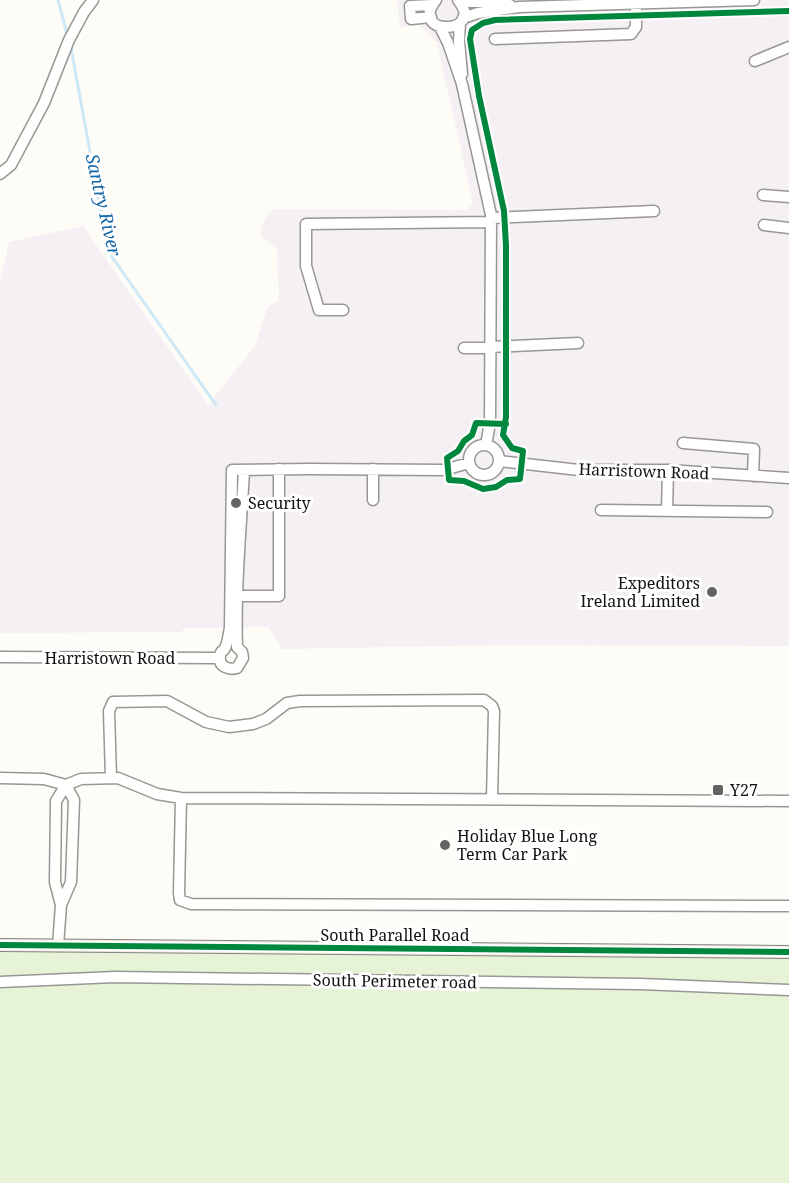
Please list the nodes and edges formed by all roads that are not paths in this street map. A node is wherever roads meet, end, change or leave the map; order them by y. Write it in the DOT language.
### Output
graph roads {
  1 [pos="93,0"];
  2 [pos="754,0"];
  3 [pos="435,1"];
  4 [pos="459,1"];
  5 [pos="636,3"];
  6 [pos="519,7"];
  7 [pos="431,18"];
  8 [pos="461,20"];
  9 [pos="440,27"];
  10 [pos="495,39"];
  11 [pos="789,47"];
  12 [pos="755,62"];
  13 [pos="462,84"];
  14 [pos="0,174"];
  15 [pos="763,195"];
  16 [pos="789,197"];
  17 [pos="654,211"];
  18 [pos="491,220"];
  19 [pos="764,225"];
  20 [pos="789,228"];
  21 [pos="344,310"];
  22 [pos="578,343"];
  23 [pos="490,347"];
  24 [pos="464,348"];
  25 [pos="683,443"];
  26 [pos="486,446"];
  27 [pos="500,461"];
  28 [pos="469,463"];
  29 [pos="279,469"];
  30 [pos="373,469"];
  31 [pos="244,470"];
  32 [pos="668,470"];
  33 [pos="753,476"];
  34 [pos="789,478"];
  35 [pos="373,500"];
  36 [pos="602,510"];
  37 [pos="667,511"];
  38 [pos="767,512"];
  39 [pos="237,596"];
  40 [pos="231,647"];
  41 [pos="0,657"];
  42 [pos="219,658"];
  43 [pos="0,778"];
  44 [pos="111,778"];
  45 [pos="66,784"];
  46 [pos="181,798"];
  47 [pos="492,799"];
  48 [pos="789,801"];
  49 [pos="61,905"];
  50 [pos="789,906"];
  51 [pos="0,945"];
  52 [pos="58,946"];
  53 [pos="789,952"];
  54 [pos="0,982"];
  55 [pos="789,990"];
  1 -- 14 [label="street"];
  2 -- 5 [label="street"];
  3 -- 7 [label="street"];
  3 -- 7 [label="street"];
  4 -- 6 [label="street"];
  4 -- 8 [label="street"];
  5 -- 6 [label="street"];
  5 -- 10 [label="street"];
  6 -- 8 [label="street"];
  7 -- 9 [label="street"];
  8 -- 9 [label="street"];
  8 -- 13 [label="street"];
  9 -- 13 [label="street"];
  11 -- 12 [label="street"];
  13 -- 18 [label="street"];
  15 -- 16 [label="street"];
  17 -- 18 [label="street"];
  18 -- 21 [label="street"];
  18 -- 23 [label="street"];
  19 -- 20 [label="street"];
  22 -- 23 [label="street"];
  23 -- 24 [label="street"];
  23 -- 26 [label="street"];
  25 -- 33 [label="street"];
  26 -- 27 [label="street"];
  26 -- 28 [label="street"];
  27 -- 28 [label="street"];
  27 -- 32 [label="street, Harristown Road"];
  28 -- 30 [label="street, Harristown Road"];
  29 -- 30 [label="street, Harristown Road"];
  29 -- 31 [label="street, Harristown Road"];
  29 -- 39 [label="street"];
  30 -- 35 [label="street"];
  31 -- 39 [label="street, Harristown Road"];
  31 -- 40 [label="street, Harristown Road"];
  32 -- 33 [label="street, Harristown Road"];
  32 -- 37 [label="street"];
  33 -- 34 [label="street, Harristown Road"];
  36 -- 37 [label="street"];
  37 -- 38 [label="street"];
  39 -- 40 [label="street, Harristown Road"];
  40 -- 42 [label="street, Harristown Road"];
  40 -- 42 [label="street, Harristown Road"];
  41 -- 42 [label="street, Harristown Road"];
  43 -- 45 [label="street"];
  44 -- 45 [label="street"];
  44 -- 46 [label="street"];
  44 -- 47 [label="street"];
  45 -- 49 [label="street"];
  45 -- 49 [label="street"];
  46 -- 47 [label="street"];
  46 -- 50 [label="street"];
  47 -- 48 [label="street"];
  49 -- 52 [label="street"];
  51 -- 52 [label="main road, South Parallel Road"];
  52 -- 53 [label="main road, South Parallel Road"];
  54 -- 55 [label="street, South Perimeter road"];
}
